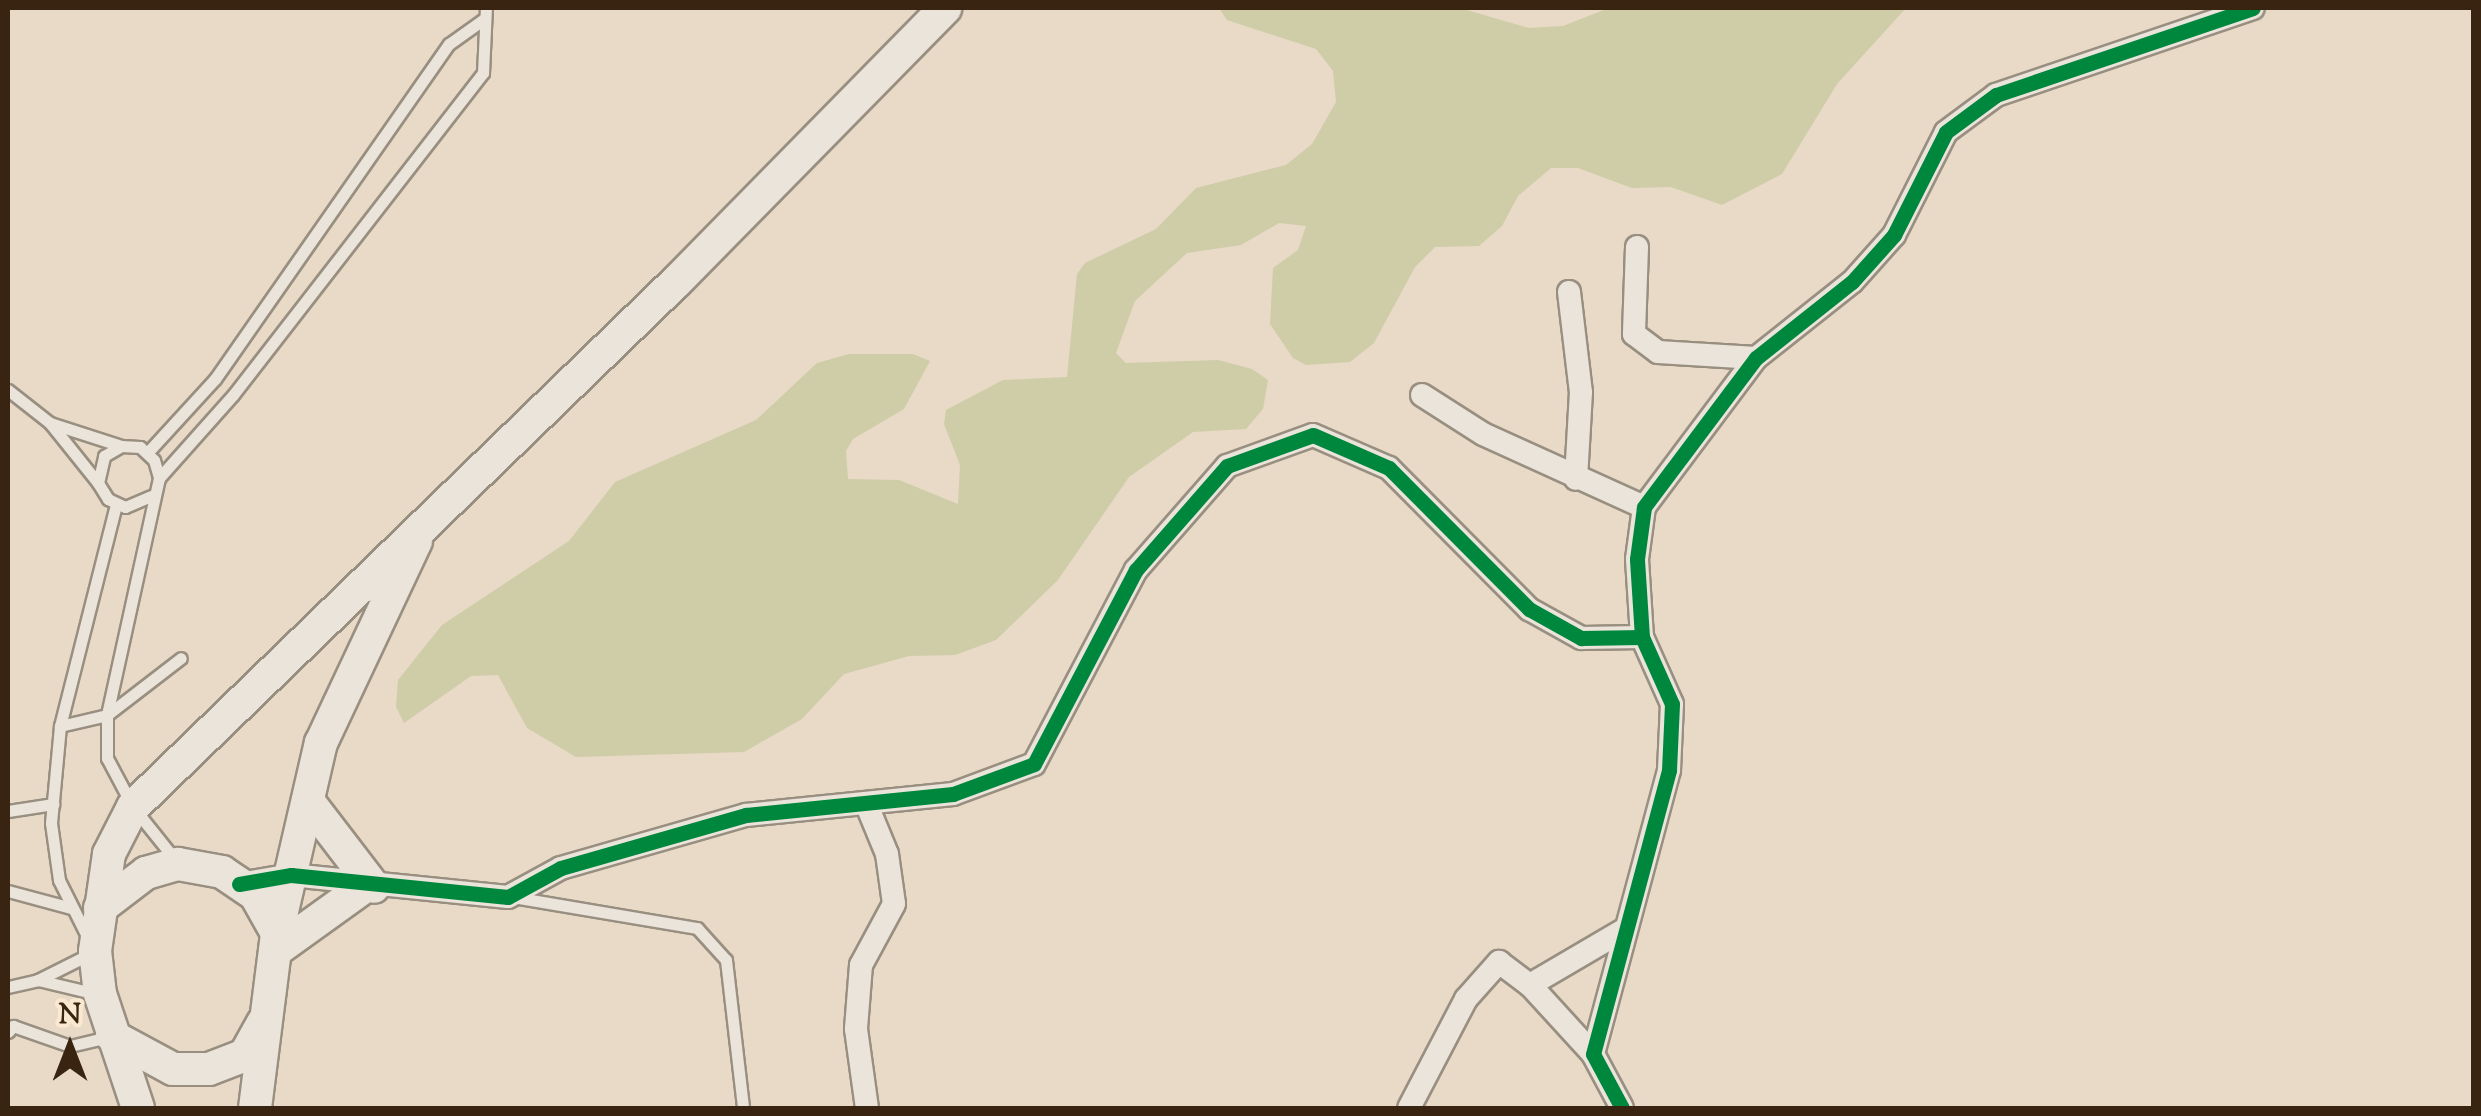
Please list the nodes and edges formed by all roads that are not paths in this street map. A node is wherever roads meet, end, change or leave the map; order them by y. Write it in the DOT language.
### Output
graph roads {
  1 [pos="944,8"];
  2 [pos="2253,8"];
  3 [pos="485,14"];
  4 [pos="1637,247"];
  5 [pos="1569,292"];
  6 [pos="1756,358"];
  7 [pos="214,379"];
  8 [pos="8,390"];
  9 [pos="234,395"];
  10 [pos="1422,395"];
  11 [pos="50,423"];
  12 [pos="120,446"];
  13 [pos="148,452"];
  14 [pos="159,478"];
  15 [pos="1576,479"];
  16 [pos="98,483"];
  17 [pos="151,496"];
  18 [pos="116,504"];
  19 [pos="1644,506"];
  20 [pos="426,521"];
  21 [pos="1642,637"];
  22 [pos="181,658"];
  23 [pos="107,715"];
  24 [pos="60,726"];
  25 [pos="308,801"];
  26 [pos="866,803"];
  27 [pos="53,804"];
  28 [pos="133,807"];
  29 [pos="8,811"];
  30 [pos="178,864"];
  31 [pos="291,875"];
  32 [pos="240,884"];
  33 [pos="369,887"];
  34 [pos="8,891"];
  35 [pos="508,897"];
  36 [pos="86,908"];
  37 [pos="1622,931"];
  38 [pos="276,942"];
  39 [pos="95,951"];
  40 [pos="38,980"];
  41 [pos="1530,985"];
  42 [pos="8,987"];
  43 [pos="100,994"];
  44 [pos="267,1016"];
  45 [pos="8,1032"];
  46 [pos="112,1036"];
  47 [pos="1594,1054"];
  48 [pos="138,1108"];
  49 [pos="255,1108"];
  50 [pos="743,1108"];
  51 [pos="867,1108"];
  52 [pos="1408,1108"];
  53 [pos="1622,1108"];
  1 -- 20 [label="main road"];
  2 -- 6 [label="street"];
  3 -- 7 [label="lane"];
  3 -- 9 [label="lane"];
  4 -- 6 [label="street"];
  5 -- 15 [label="street"];
  6 -- 19 [label="street"];
  7 -- 9 [label="lane"];
  7 -- 13 [label="lane"];
  8 -- 11 [label="lane"];
  9 -- 14 [label="lane"];
  10 -- 15 [label="street"];
  11 -- 12 [label="lane"];
  11 -- 16 [label="lane"];
  12 -- 13 [label="lane"];
  12 -- 16 [label="lane"];
  13 -- 14 [label="lane"];
  14 -- 17 [label="lane"];
  15 -- 19 [label="street"];
  16 -- 18 [label="lane"];
  17 -- 18 [label="lane"];
  17 -- 23 [label="lane"];
  18 -- 24 [label="lane"];
  19 -- 21 [label="street"];
  20 -- 25 [label="main road"];
  20 -- 28 [label="main road"];
  21 -- 26 [label="street"];
  21 -- 37 [label="street"];
  22 -- 23 [label="lane"];
  23 -- 24 [label="lane"];
  23 -- 28 [label="lane"];
  24 -- 27 [label="lane"];
  25 -- 31 [label="main road"];
  25 -- 33 [label="main road"];
  26 -- 35 [label="street"];
  26 -- 51 [label="street"];
  27 -- 29 [label="lane"];
  27 -- 36 [label="lane"];
  28 -- 30 [label="lane"];
  28 -- 36 [label="main road"];
  30 -- 32 [label="main road"];
  30 -- 36 [label="main road"];
  31 -- 32 [label="street"];
  31 -- 33 [label="street"];
  31 -- 38 [label="main road"];
  32 -- 38 [label="main road"];
  33 -- 35 [label="street"];
  33 -- 38 [label="main road"];
  34 -- 36 [label="lane"];
  35 -- 50 [label="lane"];
  36 -- 39 [label="main road"];
  37 -- 41 [label="street"];
  37 -- 47 [label="street"];
  38 -- 44 [label="main road"];
  39 -- 40 [label="lane"];
  39 -- 43 [label="main road"];
  40 -- 42 [label="lane"];
  40 -- 43 [label="lane"];
  41 -- 47 [label="street"];
  41 -- 52 [label="street"];
  43 -- 46 [label="main road"];
  44 -- 46 [label="main road"];
  44 -- 49 [label="main road"];
  45 -- 46 [label="lane"];
  46 -- 48 [label="main road"];
  47 -- 53 [label="street"];
}
